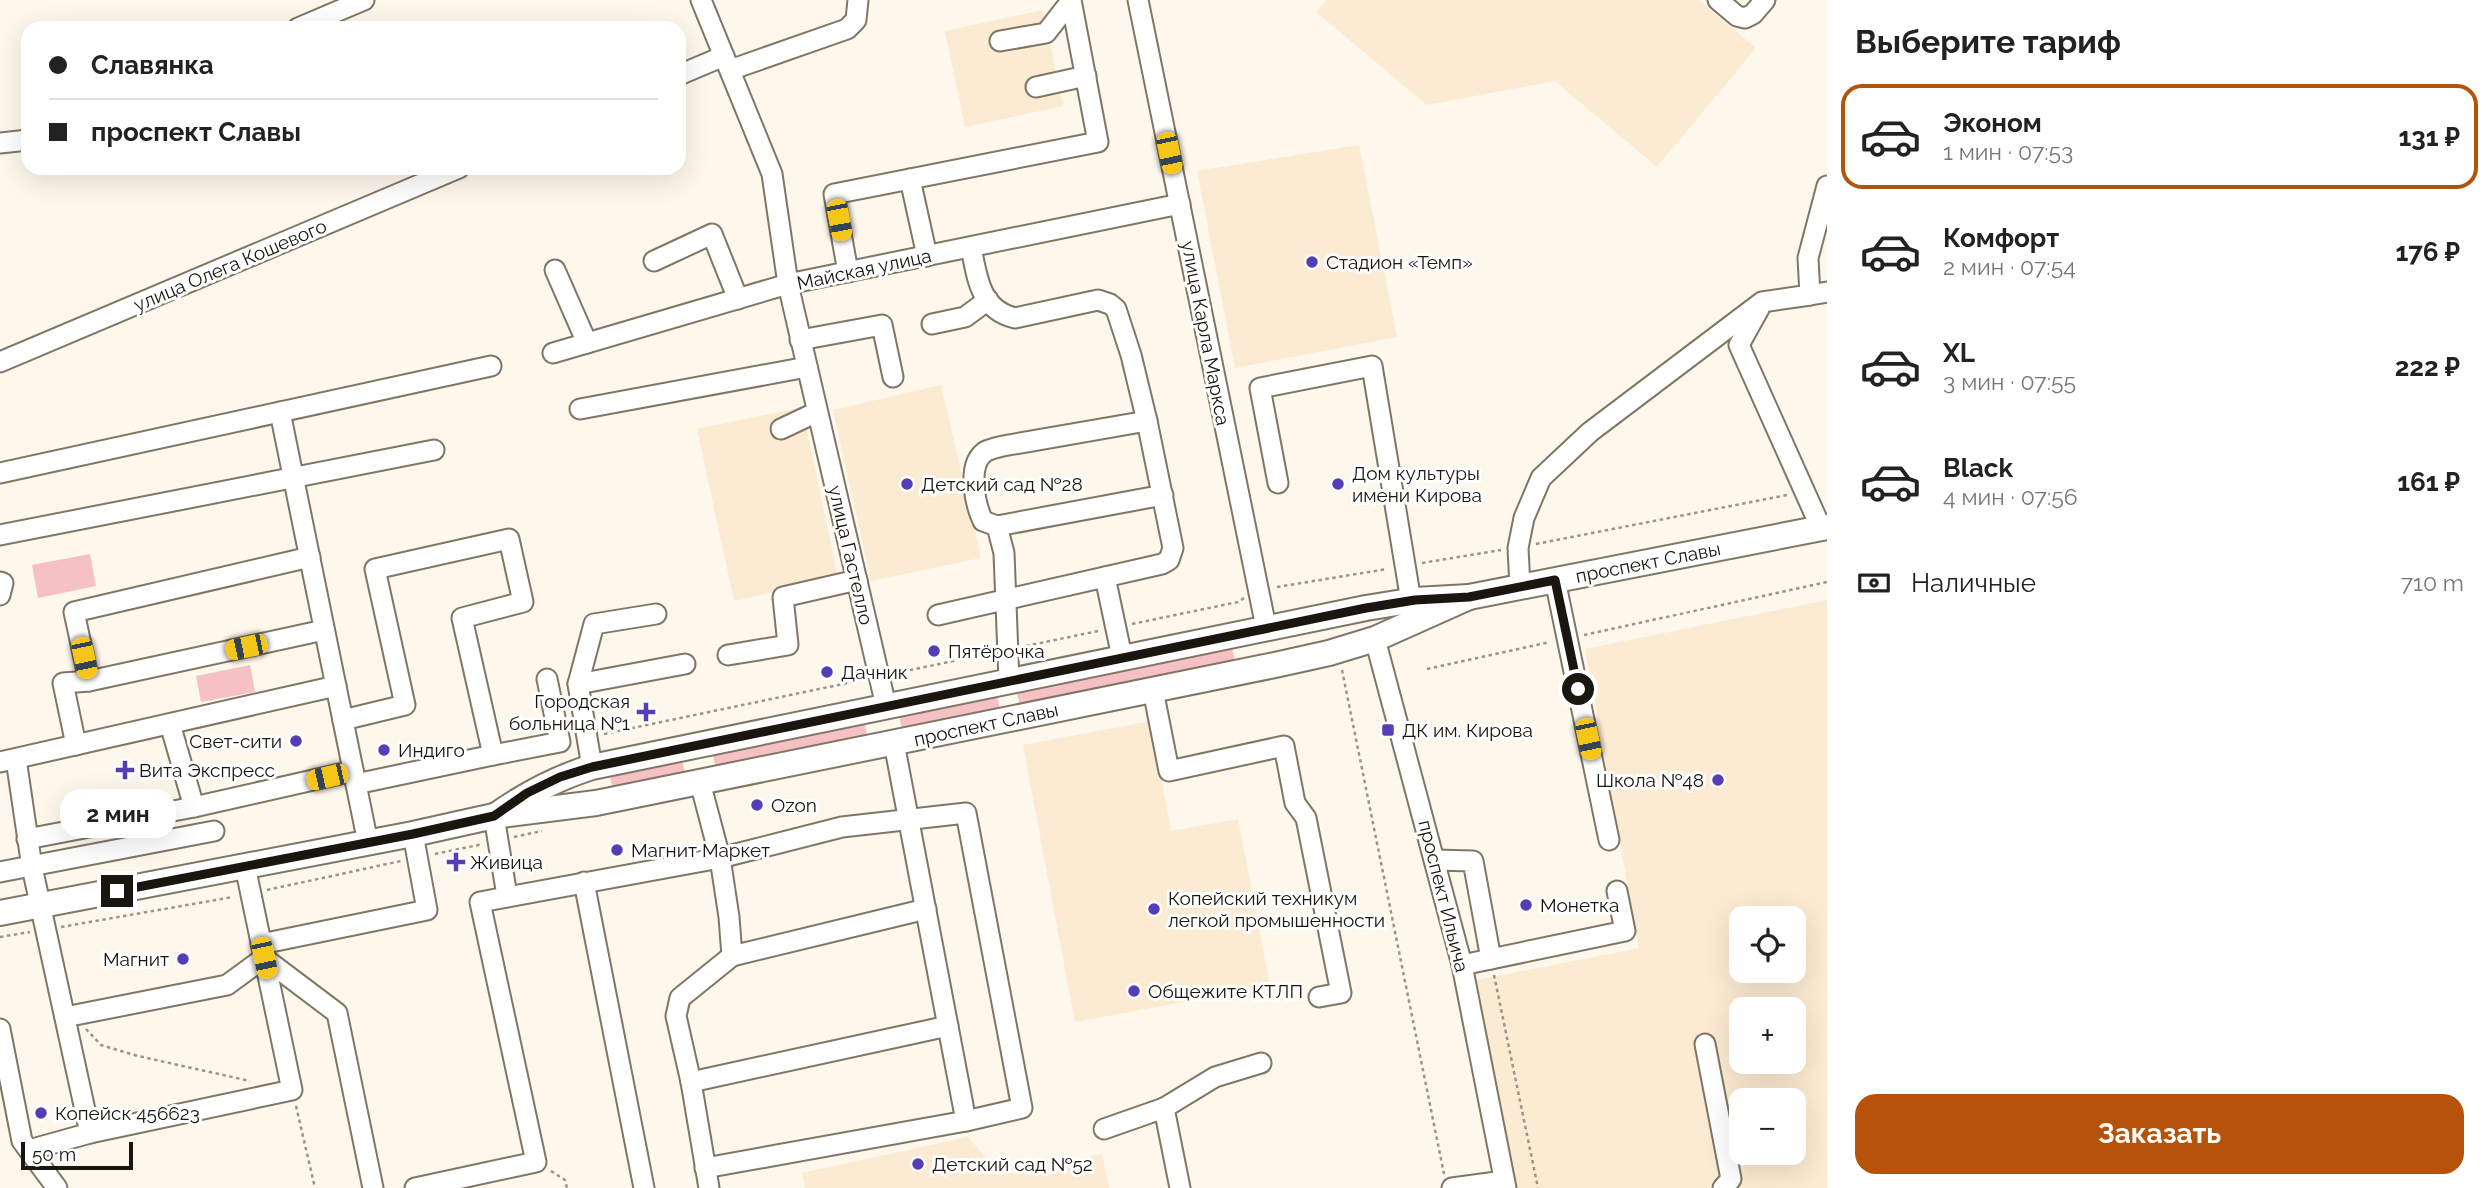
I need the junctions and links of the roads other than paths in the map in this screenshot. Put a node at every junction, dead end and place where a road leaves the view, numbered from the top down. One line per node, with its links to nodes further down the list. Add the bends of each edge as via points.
1 (365, 0): 8 (street)
2 (701, 0): 10 (street, улица Гастелло)
3 (858, 0): 10 (street, via 856,20 847,29)
4 (1071, 0): 9 (street, via 1046,33); 12 (street)
5 (1138, 0): 19 (street, улица Карла Маркса)
6 (1718, 0): 7 (street, via 1742,18)
7 (1765, 0)
8 (315, 21)
9 (1000, 41)
10 (727, 63): 11 (street); 25 (street, улица Гастелло, via 772,174)
11 (686, 73)
12 (1086, 76): 13 (street); 17 (street, via 1098,142)
13 (1036, 88)
14 (21, 141): 15 (street)
15 (0, 143)
16 (442, 175): 34 (street, улица Олега Кошевого)
17 (910, 179): 21 (street); 24 (street, via 834,194)
18 (1827, 186): 26 (street, via 1808,258)
19 (1180, 204): 20 (street, Майская улица); 64 (street, улица Карла Маркса)
20 (971, 247): 21 (street, Майская улица); 28 (street, via 979,285)
21 (927, 256): 24 (street, Майская улица)
22 (654, 261): 27 (street, via 712,234)
23 (555, 270): 32 (street)
24 (848, 272): 25 (street, Майская улица)
25 (788, 284): 27 (street, Майская улица); 31 (street, улица Гастелло)
26 (1818, 293): 29 (street)
27 (738, 299): 32 (street, Майская улица)
28 (988, 300): 30 (street, via 965,317); 41 (street, via 994,310 1015,318 1098,300 1111,304 1120,319)
29 (1762, 302): 49 (street, via 1739,345); 56 (street, via 1590,432 1542,478 1524,518 1518,548)
30 (932, 324)
31 (800, 340): 36 (street, улица Гастелло); 37 (street, via 882,325)
32 (587, 343): 33 (street, Майская улица)
33 (553, 353)
34 (0, 362)
35 (491, 366): 39 (street)
36 (807, 367): 38 (street); 40 (street, улица Гастелло)
37 (893, 377)
38 (580, 409)
39 (280, 412): 44 (street); 45 (street)
40 (817, 412): 42 (street); 53 (street, улица Гастелло)
41 (1147, 421): 47 (street); 48 (street, via 985,452 976,464 977,508 983,521)
42 (781, 429)
43 (434, 450): 45 (street)
44 (0, 473)
45 (294, 478): 50 (street); 51 (street)
46 (1279, 483): 60 (street, via 1260,388 1372,366)
47 (1163, 495): 48 (street); 52 (street, via 1171,556 1162,564)
48 (997, 526): 59 (street, via 1004,553)
49 (1824, 527): 54 (main road, проспект Славы)
50 (0, 535)
51 (310, 557): 65 (street); 72 (street, via 74,612)
52 (1105, 577): 59 (street); 68 (street)
53 (857, 580): 67 (street, via 783,597 788,645); 77 (street, улица Гастелло)
54 (1555, 580): 56 (main road, проспект Славы); 94 (street)
55 (0, 582): 57 (street)
56 (1520, 587): 58 (main road, проспект Славы)
57 (0, 595)
58 (1469, 597): 60 (main road, проспект Славы); 66 (main road, проспект Славы)
59 (1005, 601): 63 (street); 73 (street)
60 (1411, 601): 61 (main road, проспект Славы)
61 (1366, 608): 64 (main road, проспект Славы); 66 (main road, проспект Ильича)
62 (656, 614): 74 (street, via 594,624)
63 (938, 615)
64 (1266, 627): 68 (main road, проспект Славы); 70 (main road, улица Карла Маркса)
65 (324, 630): 72 (street); 75 (street)
66 (1375, 639): 70 (main road, проспект Славы); 97 (street, проспект Ильича)
67 (728, 655)
68 (1122, 657): 73 (main road, проспект Славы)
69 (685, 664): 74 (street)
70 (1275, 665): 76 (main road, проспект Славы)
71 (548, 679): 83 (street, via 560,742)
72 (89, 681): 82 (street, via 63,683)
73 (1009, 681): 77 (main road, проспект Славы); 78 (main road)
74 (578, 684): 85 (street)
75 (341, 685): 79 (street); 80 (street)
76 (1153, 690): 78 (main road, проспект Славы); 111 (street, via 1170,771 1284,746 1295,803 1307,818 1341,993)
77 (886, 706): 81 (main road, улица Гастелло); 85 (main road, проспект Славы)
78 (1016, 718): 81 (main road, проспект Славы)
79 (343, 720): 83 (street, via 405,705 375,569 509,539 523,602 462,618); 86 (street)
80 (170, 724): 82 (street); 88 (street)
81 (894, 743): 87 (main road, проспект Славы); 90 (street, улица Гастелло)
82 (76, 745): 84 (street)
83 (493, 755): 86 (street)
84 (8, 761): 93 (street)
85 (592, 767): 89 (main road, проспект Славы, via 527,793)
86 (355, 778): 88 (street); 95 (street)
87 (700, 782): 89 (main road, проспект Славы, via 596,803); 96 (street)
88 (194, 807): 93 (street)
89 (494, 816): 92 (main road, проспект Славы); 103 (street)
90 (909, 820): 96 (street, via 842,827); 105 (street, улица Гастелло); 119 (street, via 966,813 1021,1108)
91 (214, 831): 99 (street)
92 (413, 834): 95 (main road, проспект Славы); 107 (street, via 427,910)
93 (27, 839): 99 (street)
94 (1609, 840)
95 (368, 843): 98 (main road, проспект Славы)
96 (720, 858): 101 (street); 108 (street)
97 (1435, 860): 109 (street, via 1473,861); 110 (street, проспект Ильича)
98 (244, 866): 104 (main road, проспект Славы); 107 (street)
99 (32, 867): 100 (street); 104 (street)
100 (0, 872)
101 (584, 882): 103 (street); 129 (street)
102 (1617, 891): 109 (street, via 1625,931)
103 (507, 896): 128 (street, via 480,902 536,1162)
104 (41, 905): 106 (main road, проспект Славы); 112 (street)
105 (926, 909): 108 (street); 113 (street, улица Гастелло)
106 (0, 913)
107 (262, 951): 112 (street, via 227,985); 121 (street, via 292,1090); 127 (street, via 337,1013)
108 (732, 956): 117 (street, via 680,998 676,1016)
109 (1491, 959): 110 (street)
110 (1462, 965): 125 (street, проспект Ильича)
111 (1319, 997)
112 (71, 1016): 121 (street)
113 (948, 1026): 117 (street); 119 (street, улица Гастелло)
114 (0, 1029): 122 (street, via 22,1141)
115 (1705, 1044): 132 (street, via 1731,1179)
116 (1261, 1063): 118 (street, via 1214,1077)
117 (691, 1082): 123 (street)
118 (1164, 1108): 120 (street); 131 (street)
119 (966, 1121): 123 (street)
120 (1104, 1129)
121 (90, 1133): 122 (street)
122 (29, 1150): 126 (street)
123 (705, 1168): 130 (street)
124 (1448, 1181): 125 (street)
125 (1505, 1185)
126 (57, 1188)
127 (373, 1188)
128 (415, 1188)
129 (644, 1188)
130 (709, 1188)
131 (1180, 1188)
132 (1723, 1188)

